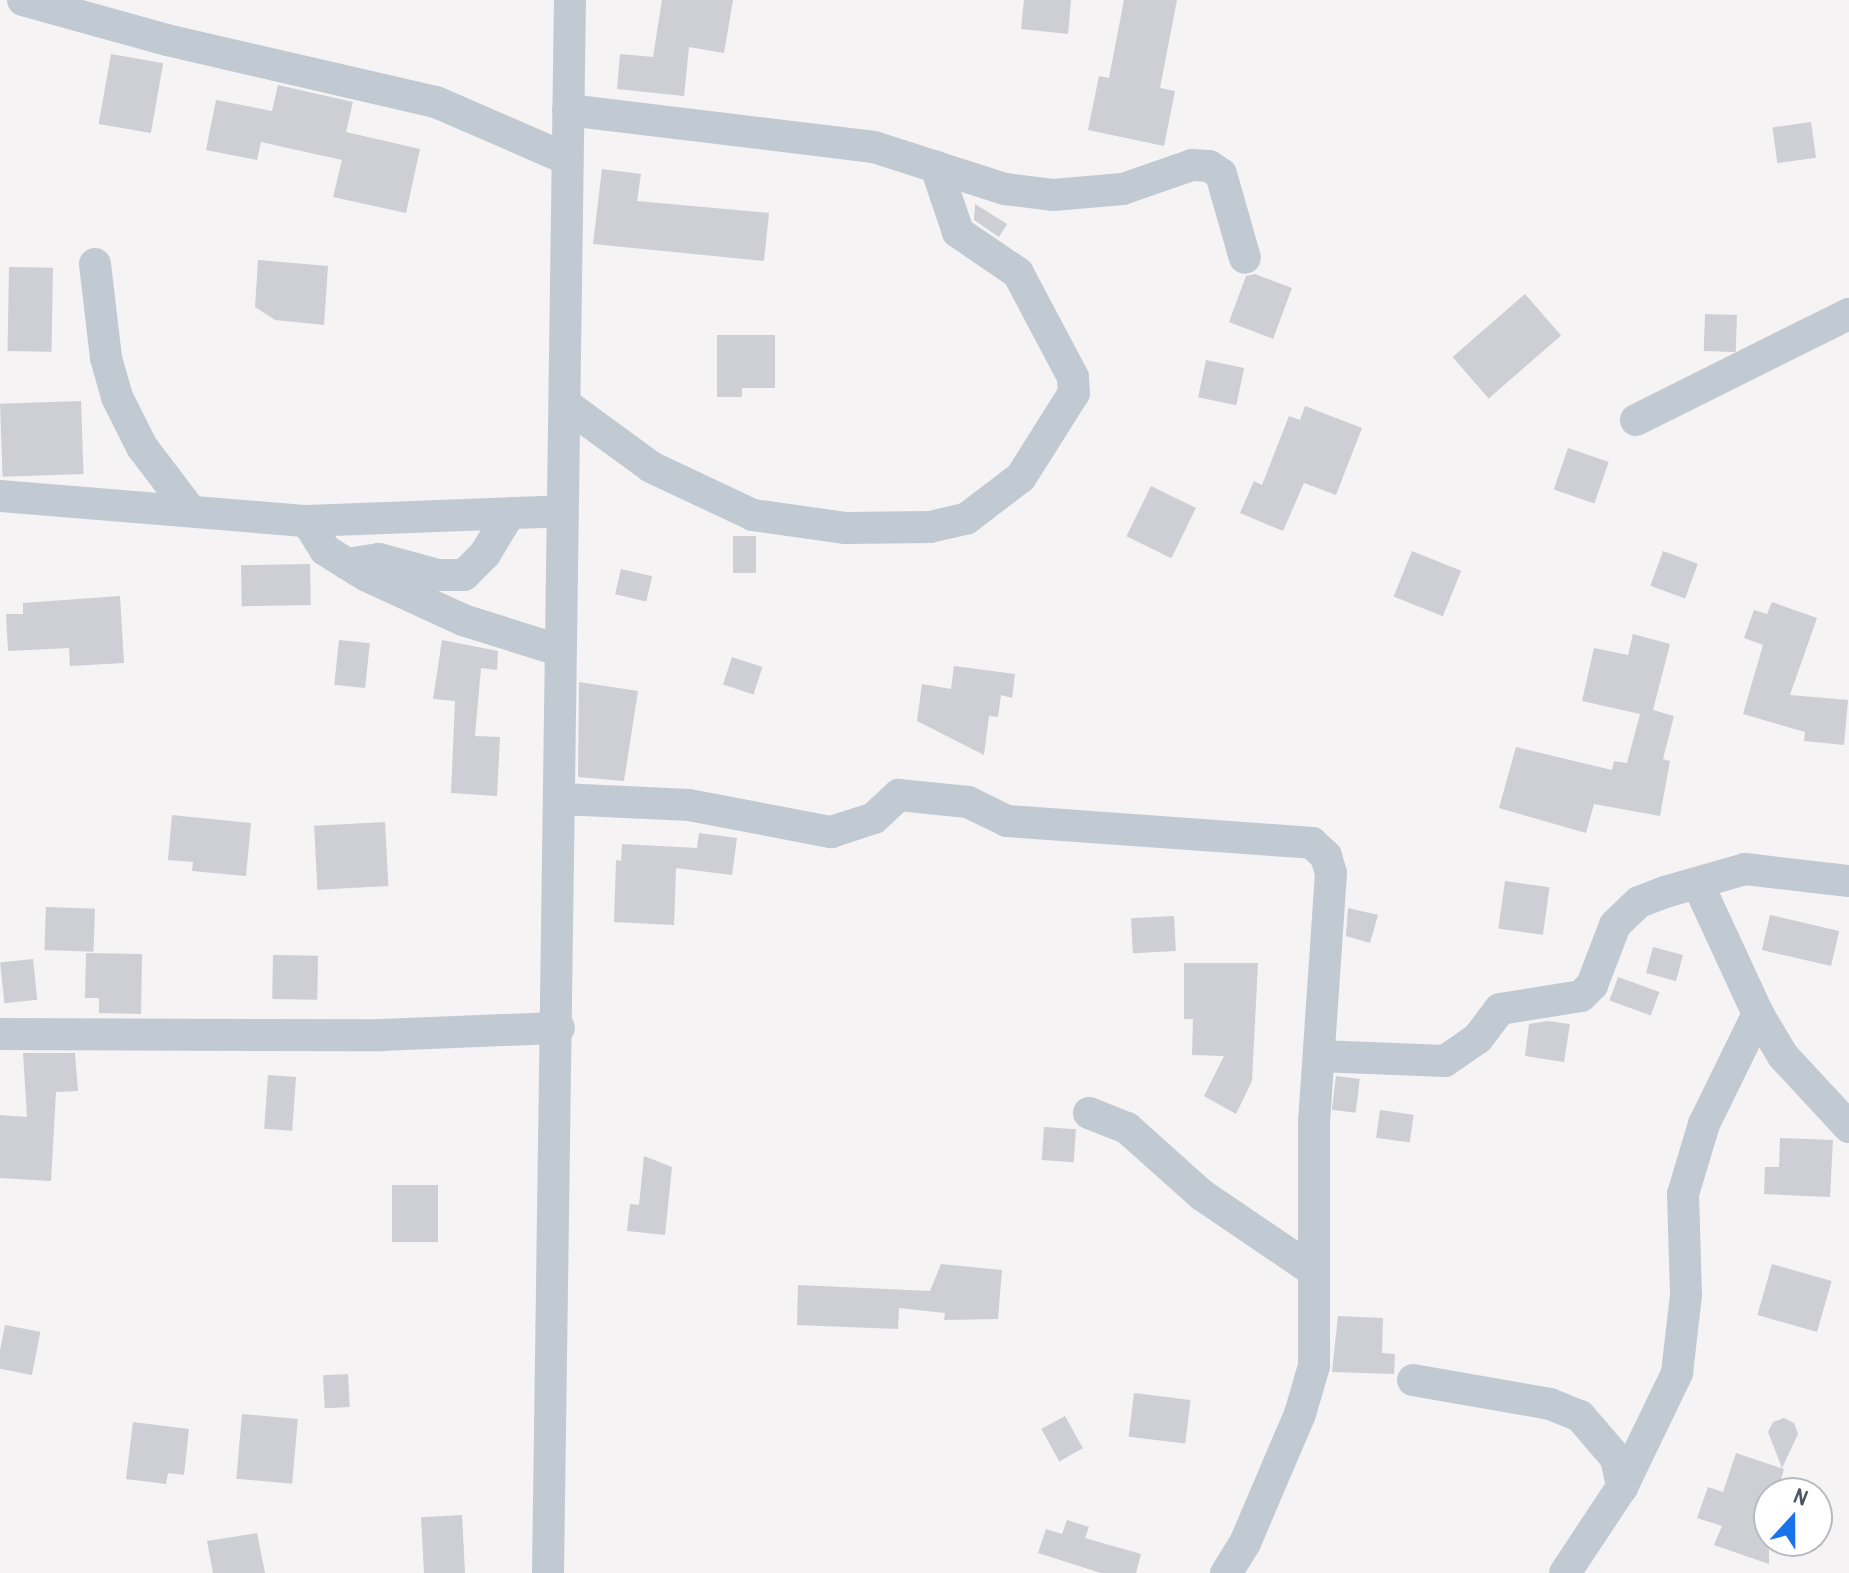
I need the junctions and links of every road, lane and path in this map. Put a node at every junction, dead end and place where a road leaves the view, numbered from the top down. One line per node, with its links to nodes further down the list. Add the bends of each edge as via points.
1 (23, 0): 4 (street, via 167,40 436,102)
2 (570, 0): 3 (street)
3 (568, 110): 4 (street); 5 (street, via 801,135 874,147)
4 (567, 159): 9 (street)
5 (936, 167): 6 (street, via 1005,189 1053,195 1123,189 1192,165 1209,166 1226,187); 9 (street, via 958,232 1018,273 1073,377 1074,393 1021,477 966,519 930,527 846,528 753,515 651,467)
6 (1245, 258)
7 (95, 264): 12 (street, via 106,358 117,397 142,447)
8 (1849, 314): 10 (street)
9 (565, 404): 13 (street)
10 (1636, 420)
11 (0, 496): 12 (street)
12 (190, 510): 15 (street)
13 (563, 511): 14 (street); 17 (street)
14 (509, 514): 15 (street); 16 (street, via 485,554 464,575 438,575 379,559)
15 (307, 521): 16 (street, via 325,550)
16 (347, 564): 17 (street, via 463,620)
17 (558, 650): 18 (street)
18 (561, 799): 22 (street); 24 (street, via 689,805 831,832 874,818 899,795 968,802 1007,821 1312,843 1326,856 1331,873)
19 (1849, 881): 20 (street, via 1745,869)
20 (1698, 884): 21 (street); 24 (street, via 1639,902 1615,925 1592,985 1581,996 1500,1009 1478,1038 1445,1061)
21 (1758, 1014): 26 (street, via 1800,1077); 29 (street, via 1690,1164 1683,1194 1683,1352 1666,1404)
22 (559, 1028): 23 (street, via 381,1035); 30 (street)
23 (0, 1034)
24 (1319, 1056): 27 (street)
25 (1089, 1113): 27 (street, via 1127,1128 1202,1195)
26 (1849, 1127)
27 (1311, 1269): 31 (street, via 1314,1366 1294,1428 1245,1543)
28 (1413, 1380): 29 (street, via 1539,1402 1580,1416 1616,1458)
29 (1622, 1487): 32 (street)
30 (548, 1573)
31 (1226, 1573)
32 (1565, 1573)

